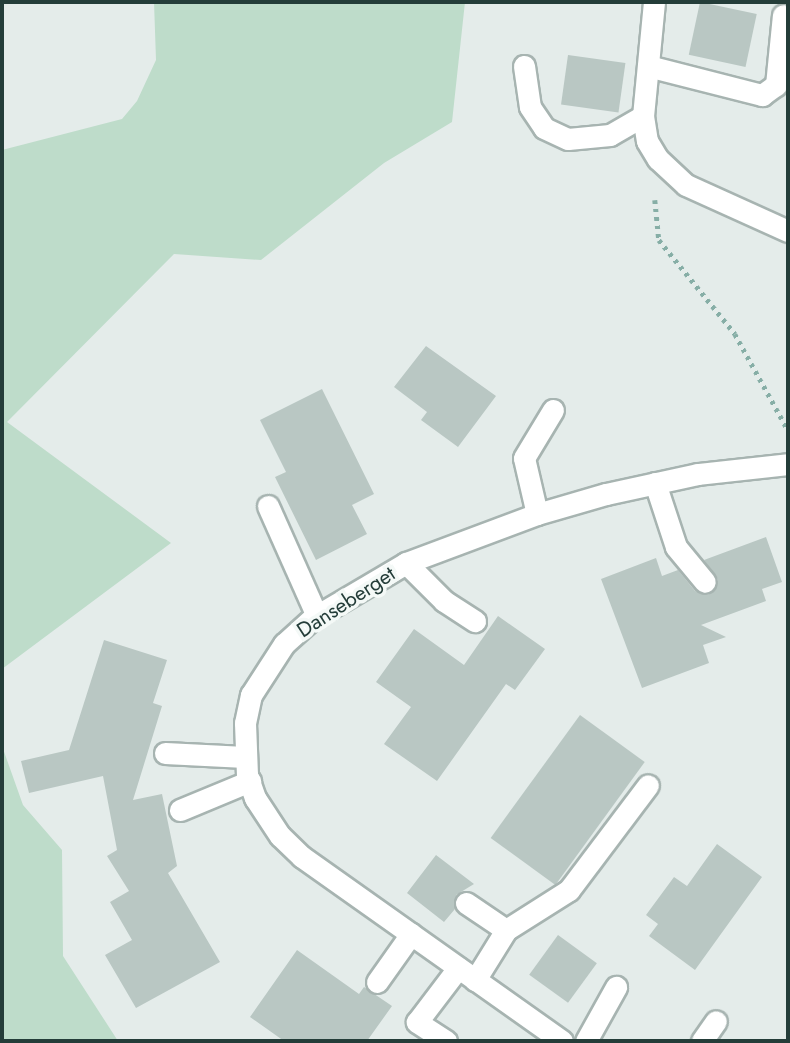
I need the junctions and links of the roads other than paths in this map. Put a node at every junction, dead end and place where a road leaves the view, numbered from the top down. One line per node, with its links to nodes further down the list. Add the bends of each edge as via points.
1 (654, 2): 4 (street)
2 (783, 15): 4 (street, via 776,85 762,95)
3 (524, 66): 5 (street, via 530,107 544,128 568,139 610,135)
4 (648, 66): 5 (street)
5 (643, 116): 6 (street, via 647,141 686,186)
6 (788, 231)
7 (553, 410): 11 (street, via 524,458)
8 (788, 464): 9 (street, Danseberget)
9 (655, 483): 11 (street, Danseberget); 13 (street, via 676,547)
10 (268, 506): 14 (street)
11 (537, 514): 12 (street, Danseberget)
12 (406, 563): 14 (street, Danseberget); 15 (street, via 444,601)
13 (705, 582)
14 (317, 616): 17 (street, Danseberget, via 284,644 251,695)
15 (475, 621)
16 (164, 753): 17 (street)
17 (245, 757): 18 (street, Danseberget)
18 (250, 781): 20 (street); 23 (street, Danseberget, via 267,818 295,850)
19 (648, 785): 22 (street, via 569,890)
20 (180, 810)
21 (466, 903): 22 (street)
22 (506, 930): 24 (street)
23 (411, 934): 24 (street, Danseberget); 25 (street)
24 (466, 974): 28 (street, via 418,1022); 29 (street, Danseberget)
25 (377, 982)
26 (616, 987): 30 (street)
27 (716, 1021): 31 (street)
28 (446, 1041)
29 (562, 1041)
30 (586, 1041)
31 (702, 1041)

